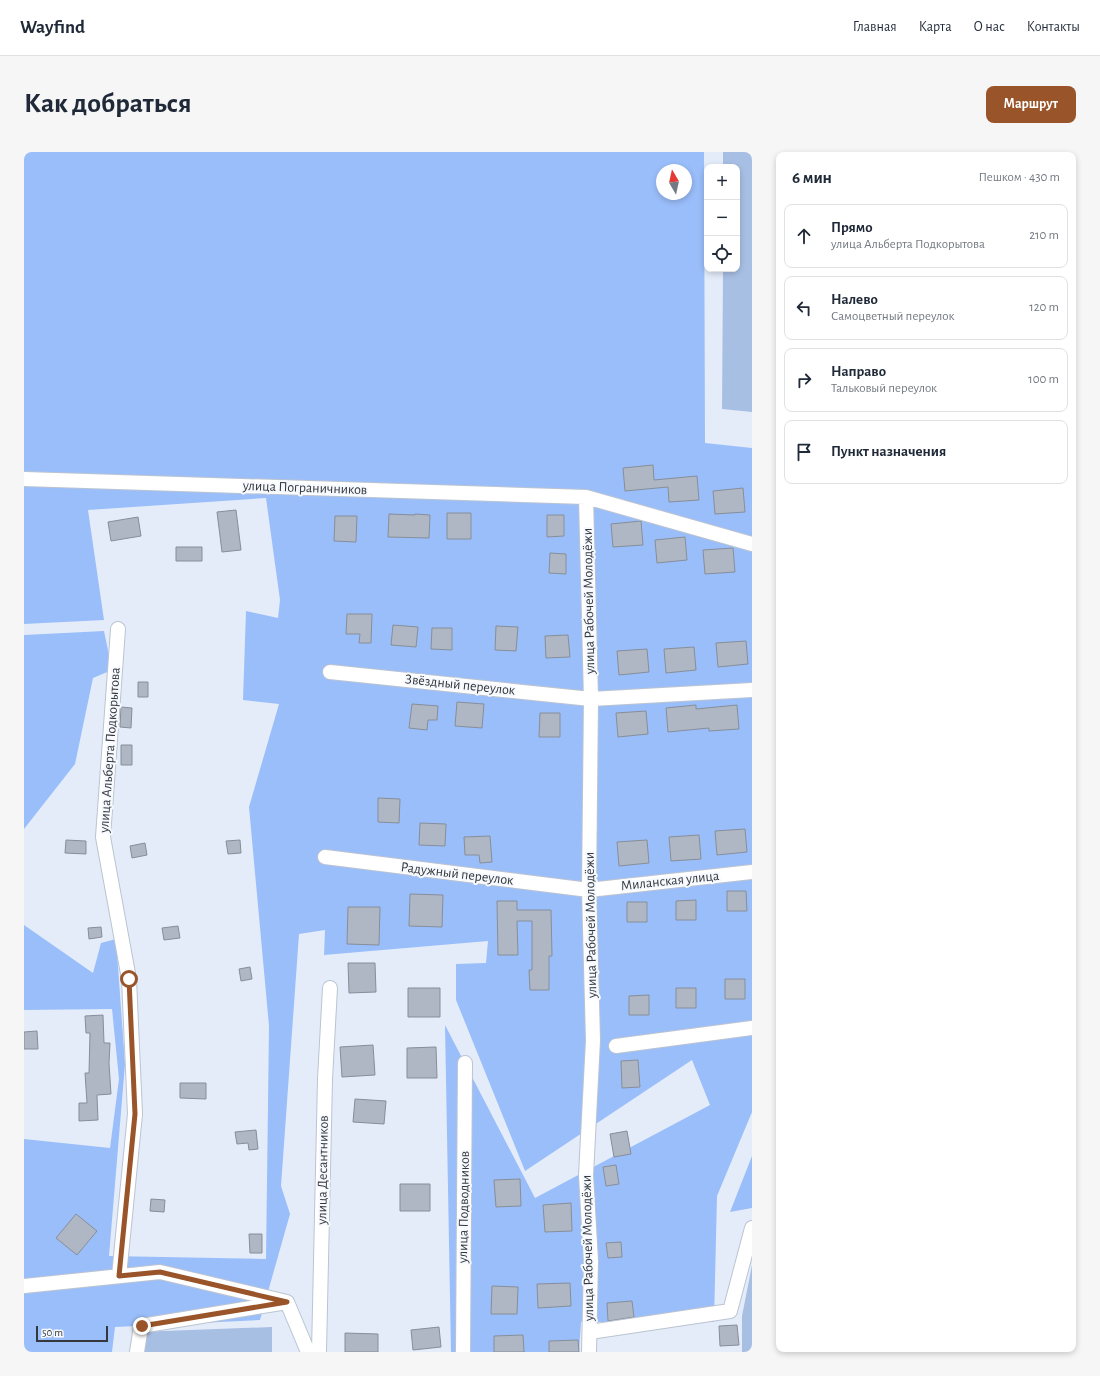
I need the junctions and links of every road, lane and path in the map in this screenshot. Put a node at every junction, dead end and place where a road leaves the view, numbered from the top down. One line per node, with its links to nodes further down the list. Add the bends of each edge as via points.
1 (24, 479): 2 (street, улица Пограничников)
2 (586, 497): 3 (street, улица Пограничников); 7 (street, улица Рабочей Молодёжи)
3 (752, 544)
4 (118, 629): 16 (street, улица Альберта Подкорытова, via 103,838 129,979 135,1114)
5 (330, 672): 7 (street, Звёздный переулок)
6 (752, 690): 7 (street, Звёздный переулок)
7 (591, 699): 10 (street, улица Рабочей Молодёжи)
8 (325, 857): 10 (street, Радужный переулок)
9 (752, 872): 10 (street, Миланская улица)
10 (589, 890): 19 (street, улица Рабочей Молодёжи, via 593,1040 586,1175 591,1261)
11 (330, 988): 22 (street, улица Десантников, via 325,1079)
12 (752, 1028): 13 (street)
13 (616, 1046)
14 (465, 1063): 23 (street, улица Подводников)
15 (752, 1228): 19 (street, via 730,1311)
16 (119, 1276): 17 (street); 18 (street, via 160,1272)
17 (24, 1286)
18 (287, 1302): 20 (street, via 142,1326); 21 (street)
19 (590, 1332): 24 (street, улица Рабочей Молодёжи)
20 (137, 1352)
21 (308, 1352)
22 (319, 1352)
23 (463, 1352)
24 (589, 1352)

